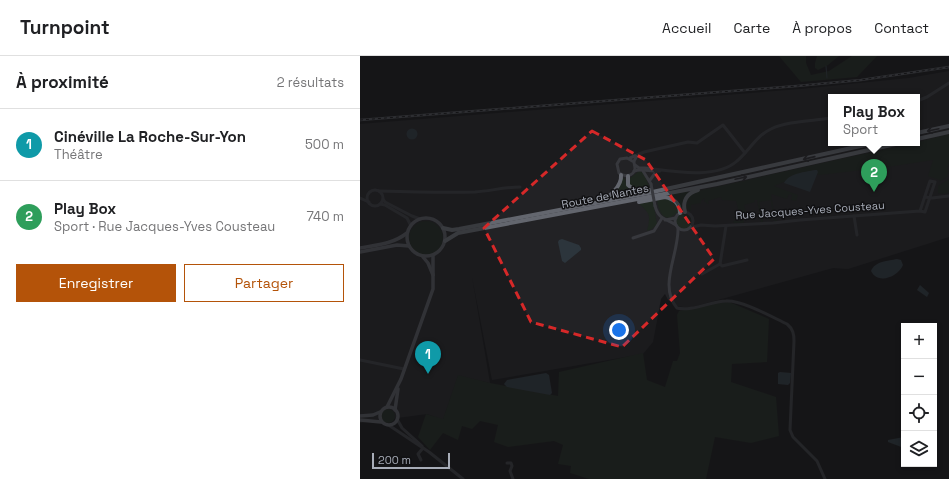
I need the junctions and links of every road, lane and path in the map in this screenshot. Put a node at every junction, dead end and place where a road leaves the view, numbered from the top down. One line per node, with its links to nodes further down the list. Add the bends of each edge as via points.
1 (949, 83): 2 (street)
2 (920, 100)
3 (828, 118): 10 (street, via 772,129 758,138)
4 (949, 126): 6 (highway, one-way to 6)
5 (949, 132): 7 (highway)
6 (920, 133)
7 (920, 138)
8 (860, 146): 25 (highway, Route de Nantes, one-way to 25)
9 (886, 146): 24 (highway, Route de Nantes, one-way to 9)
10 (745, 153): 11 (street, via 723,125 697,143 682,143); 17 (street, via 734,164 721,170)
11 (637, 155): 12 (street); 13 (street)
12 (630, 158): 13 (street); 20 (street, via 618,161 616,167)
13 (634, 163): 14 (street); 16 (street)
14 (644, 168): 17 (street); 18 (street)
15 (640, 170): 16 (street); 18 (street); 22 (street)
16 (634, 171): 21 (street)
17 (665, 171): 19 (street)
18 (648, 172): 19 (street); 22 (street)
19 (656, 172): 22 (street)
20 (621, 175): 21 (street); 36 (highway, via 619,184 609,196)
21 (628, 176): 25 (highway, via 628,185 633,189)
22 (651, 182): 44 (street, bridge, via 657,210)
23 (520, 185): 27 (street, via 463,192)
24 (713, 185): 37 (highway, Route de Nantes); 39 (highway, via 687,196)
25 (660, 190): 36 (highway, Route de Nantes)
26 (379, 191): 27 (street); 28 (street, via 371,191); 32 (street)
27 (390, 192): 32 (street)
28 (367, 196): 31 (street); 34 (street)
29 (949, 196): 33 (street)
30 (925, 197): 33 (street); 33 (street, via 930,181 935,182); 38 (street)
31 (360, 198): 34 (street)
32 (383, 198): 35 (street); 43 (street)
33 (930, 198): 38 (street, via 925,212)
34 (369, 202): 35 (street, via 374,205)
35 (380, 204): 47 (street, via 407,218)
36 (584, 205): 51 (highway, Route de Nantes, via 455,230)
37 (598, 207): 40 (highway, via 607,208 670,198 677,202); 57 (highway, Route de Nantes, via 458,233)
38 (920, 211): 41 (street, Rue Jacques-Yves Cousteau)
39 (685, 212): 40 (street); 45 (street)
40 (680, 213): 42 (street)
41 (854, 216): 50 (street, Rue Jacques-Yves Cousteau); 54 (street)
42 (676, 218): 44 (street); 48 (street)
43 (420, 219): 47 (main road); 51 (main road, via 436,220)
44 (664, 219): 48 (street); 56 (street, via 654,231)
45 (694, 220): 46 (street); 49 (street)
46 (701, 225): 49 (street, Rue Jacques-Yves Cousteau); 50 (street, Rue Jacques-Yves Cousteau)
47 (411, 226): 53 (main road)
48 (677, 226): 52 (street); 55 (street)
49 (692, 226): 52 (street)
50 (726, 226): 64 (street)
51 (443, 228): 57 (main road)
52 (683, 231): 55 (street)
53 (407, 233): 58 (main road); 59 (main road, via 392,242)
54 (857, 235)
55 (678, 237): 84 (street, via 669,283 672,301 677,308 687,309 720,301 732,301 791,328 794,341 790,430 793,437 816,461)
56 (633, 238)
57 (445, 241): 61 (main road, via 441,250)
58 (409, 246): 60 (main road, via 400,245); 62 (main road)
59 (360, 248)
60 (361, 252)
61 (433, 256): 62 (main road); 66 (main road)
62 (424, 257): 66 (main road)
63 (747, 260): 64 (street, via 722,266)
64 (720, 264): 65 (street)
65 (702, 274)
66 (433, 277): 68 (main road, via 433,289)
67 (360, 360): 68 (street)
68 (404, 369): 69 (main road)
69 (399, 384): 70 (main road); 71 (main road)
70 (387, 407): 71 (main road); 72 (main road)
71 (395, 410): 74 (main road, via 398,414)
72 (380, 412): 73 (main road); 76 (main road)
73 (360, 416)
74 (397, 419): 77 (main road, via 395,424); 79 (street, via 402,428)
75 (360, 420): 76 (main road)
76 (381, 422): 77 (main road)
77 (390, 426): 78 (street)
78 (423, 448): 79 (street); 80 (street, via 416,454)
79 (429, 452): 82 (street)
80 (421, 460)
81 (507, 463): 83 (street, via 511,463)
82 (464, 479)
83 (513, 479)
84 (825, 479)

